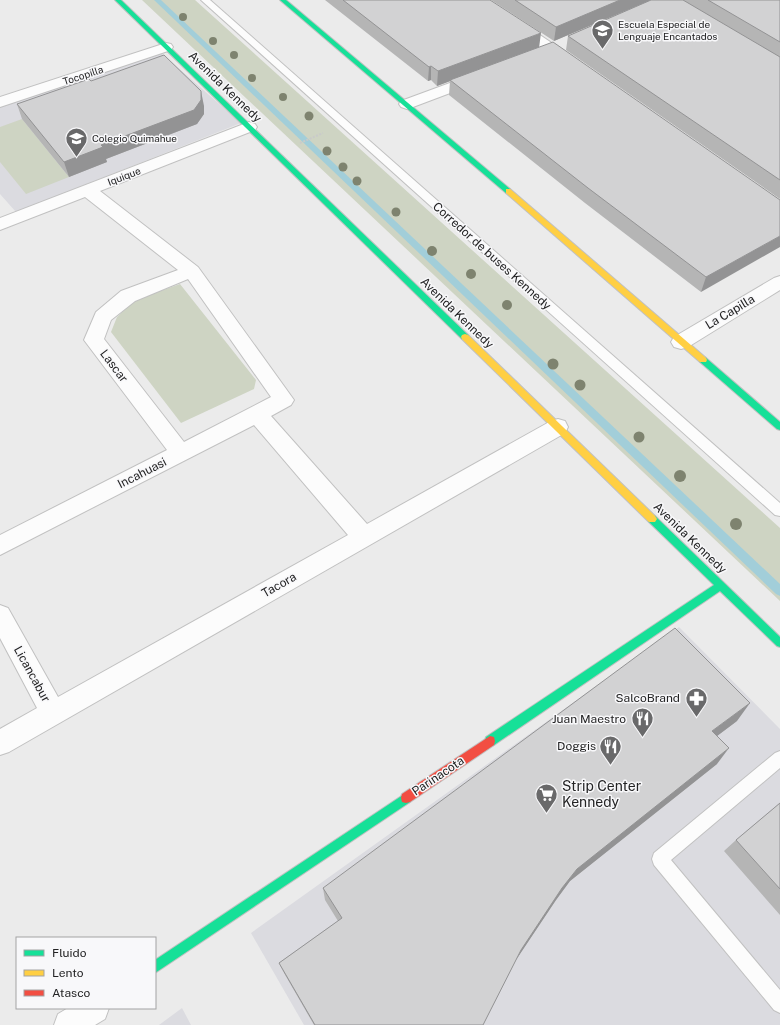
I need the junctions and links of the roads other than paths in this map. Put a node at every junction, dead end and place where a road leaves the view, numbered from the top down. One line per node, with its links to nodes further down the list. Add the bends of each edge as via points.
1 (118, 0): 5 (main road, Avenida Kennedy)
2 (205, 0): 20 (lane, Corredor de buses Kennedy)
3 (283, 0): 9 (main road)
4 (479, 0): 6 (street)
5 (166, 47): 8 (street, Tocopilla); 10 (main road, Avenida Kennedy)
6 (582, 69)
7 (494, 72): 9 (street)
8 (0, 102)
9 (407, 104): 15 (main road)
10 (249, 127): 11 (street, Iquique); 17 (main road, Avenida Kennedy)
11 (87, 190): 12 (street, Iquique); 13 (street)
12 (0, 224)
13 (192, 271): 16 (street, Incahuasi, via 284,400); 19 (street, Lascar, via 128,296 103,317 94,340)
14 (780, 282): 15 (street, La Capilla)
15 (681, 342): 18 (main road)
16 (257, 414): 19 (street, Incahuasi); 21 (street)
17 (558, 427): 21 (street, Tacora); 23 (main road, Avenida Kennedy)
18 (780, 427)
19 (181, 453): 22 (street, Incahuasi)
20 (780, 511)
21 (364, 537): 26 (street, Tacora)
22 (0, 546)
23 (721, 585): 25 (main road, Avenida Kennedy); 29 (main road, Parinacota)
24 (0, 615): 26 (street, Licancabur)
25 (780, 642)
26 (53, 713): 27 (street, Tacora)
27 (0, 744)
28 (780, 758): 30 (lane, via 660,859)
29 (156, 966)
30 (780, 1004)
31 (93, 1009): 32 (street)
32 (69, 1025)

